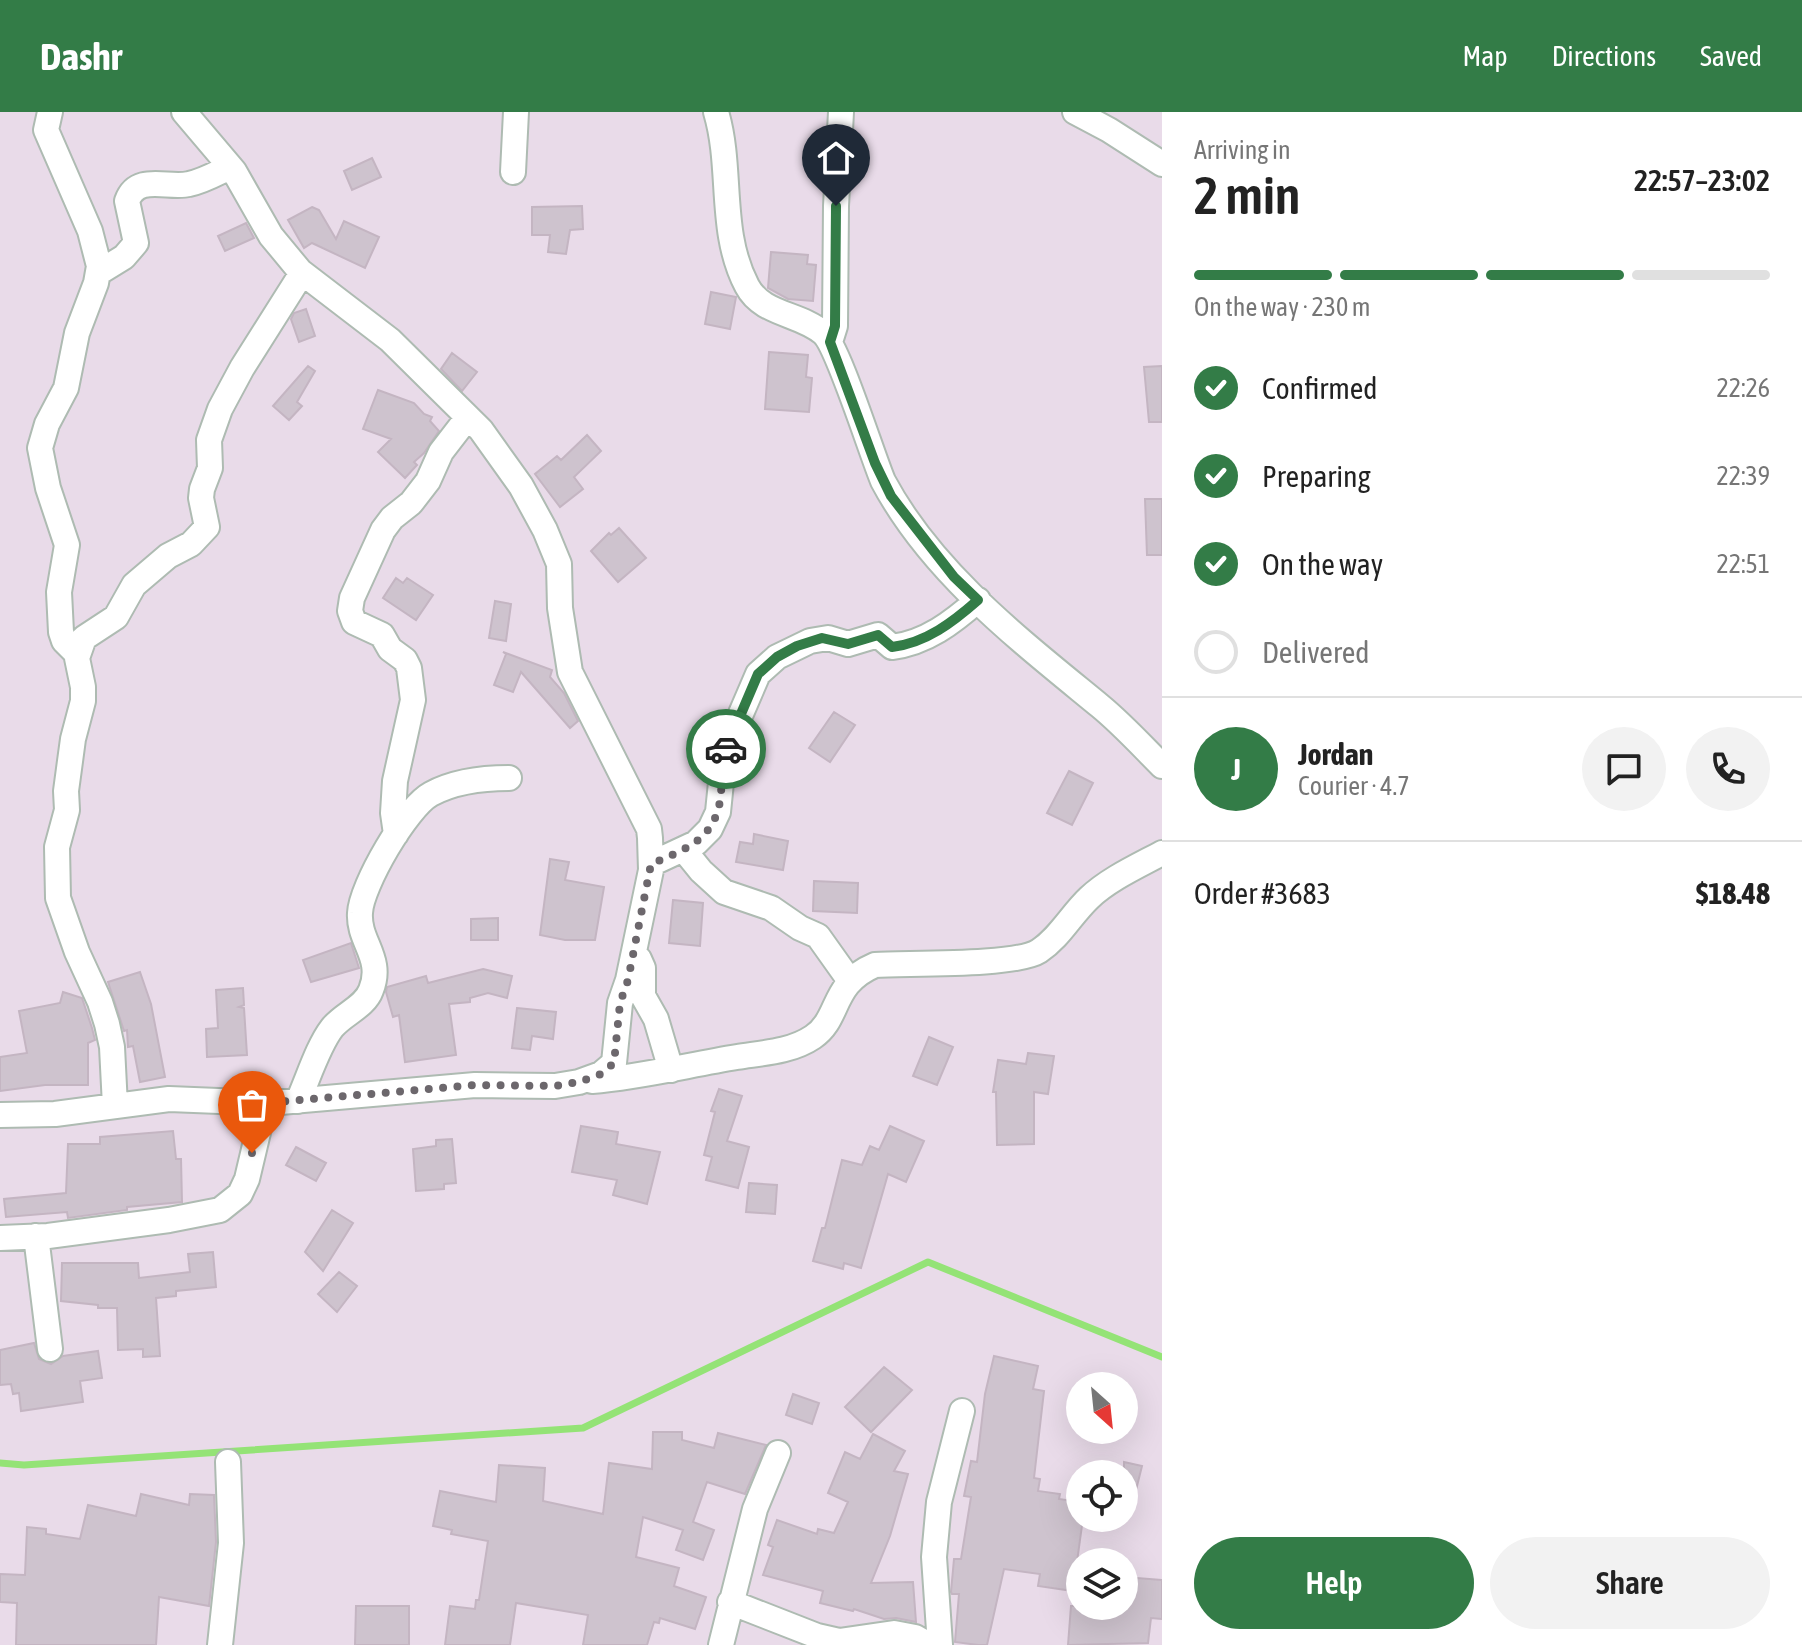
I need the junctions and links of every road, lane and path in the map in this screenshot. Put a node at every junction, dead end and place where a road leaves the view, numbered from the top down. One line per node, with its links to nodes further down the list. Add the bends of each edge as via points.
1 (50, 112): 10 (street, via 46,130 90,231)
2 (184, 112): 8 (street)
3 (516, 112): 9 (street)
4 (716, 112): 12 (street, via 725,155 727,218 747,287 769,308 797,318)
5 (841, 112): 12 (street, via 835,326)
6 (1075, 112): 7 (street)
7 (1162, 164)
8 (230, 167): 10 (street, via 189,184 155,183 132,192 127,201 136,243); 11 (street, via 271,236)
9 (513, 172)
10 (98, 273): 15 (street, via 77,333 66,388 40,448 67,545 59,592 61,632)
11 (302, 273): 13 (street, via 390,340); 15 (street, via 220,409 209,440 210,468 201,498 207,527 134,585 116,617 84,638)
12 (830, 342): 14 (street, via 891,496)
13 (468, 417): 18 (street, via 441,452 428,481 383,530 352,598 354,622 382,635 409,668 413,700 395,781); 21 (street, via 521,486 559,564 570,672 649,829)
14 (978, 600): 16 (street); 19 (street, via 939,631 915,642 892,647 878,635 848,644 822,638 767,665 749,692 724,753 721,794 710,829)
15 (78, 655): 28 (street, via 82,714 73,739 67,810 57,847 58,898 107,1024)
16 (1162, 766)
17 (509, 778): 18 (street, via 430,794)
18 (396, 834): 26 (street, via 368,883 359,914 375,960 371,991 330,1030)
19 (684, 850): 21 (street); 23 (street, via 724,892 771,908 818,936)
20 (1162, 853): 23 (street, via 1100,889 1037,953 1010,960 875,965)
21 (651, 864): 22 (street)
22 (633, 954): 24 (street, via 643,968 643,996 656,1019); 25 (street, via 620,1003 614,1063)
23 (850, 981): 24 (street, via 814,1037 780,1051)
24 (671, 1070): 25 (street)
25 (579, 1082): 26 (street, via 475,1085)
26 (298, 1101): 27 (street)
27 (265, 1103): 28 (street, via 169,1099); 30 (street, via 247,1179 240,1194 220,1210)
28 (115, 1106): 29 (street)
29 (0, 1115)
30 (36, 1236): 31 (street); 32 (street)
31 (0, 1238)
32 (50, 1349)
33 (962, 1411): 40 (street, via 939,1502 934,1557)
34 (778, 1453): 36 (street, via 755,1509)
35 (228, 1462): 37 (street, via 231,1543)
36 (730, 1602): 38 (street); 39 (street, via 839,1641 894,1633)
37 (220, 1645)
38 (721, 1645)
39 (929, 1645)
40 (940, 1645)

